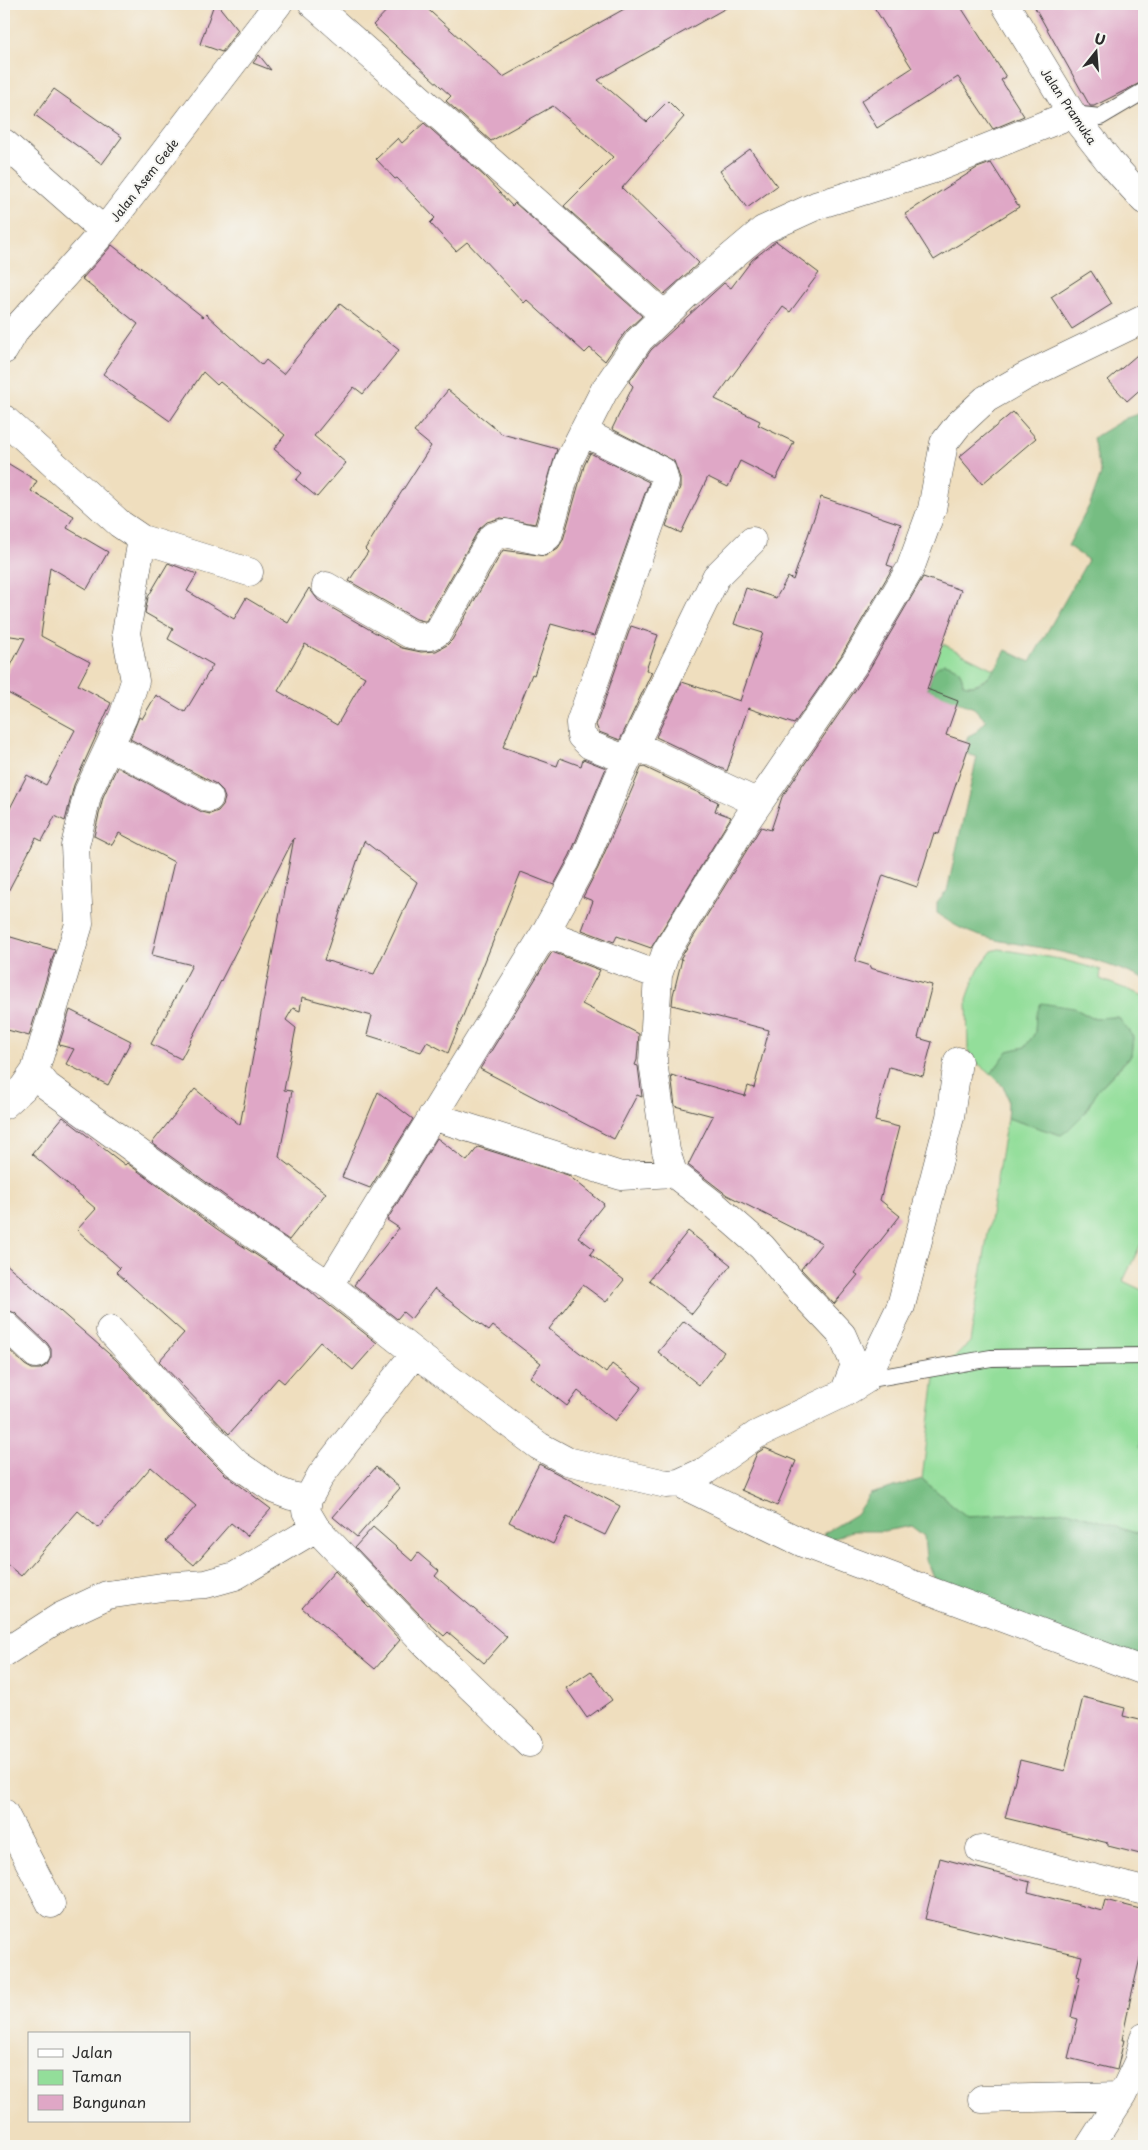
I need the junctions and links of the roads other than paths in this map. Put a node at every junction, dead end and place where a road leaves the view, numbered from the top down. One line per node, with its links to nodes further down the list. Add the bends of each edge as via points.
1 (278, 4): 8 (street, Jalan Asem Gede)
2 (312, 4): 9 (street)
3 (1005, 4): 5 (street, Jalan Pramuka)
4 (1144, 91): 5 (lane, via 1100,117)
5 (1072, 114): 7 (street, Jalan Pramuka); 9 (street, via 931,170 818,205 763,230)
6 (4, 143): 8 (street)
7 (1144, 200)
8 (104, 231): 11 (street, Jalan Asem Gede)
9 (664, 315): 13 (street, via 634,347 604,392)
10 (1144, 319): 21 (street, via 1024,377 986,399 958,424 944,443 932,509 910,568 854,664)
11 (8, 333)
12 (4, 420): 14 (street, via 120,524)
13 (583, 432): 17 (street, via 568,460 548,536 542,541 505,533 492,537 433,636 424,638 410,634); 19 (street, via 662,472 665,482 580,723 581,736 590,745)
14 (142, 539): 16 (street); 18 (street, via 126,633 135,681)
15 (752, 541): 19 (street, via 716,577)
16 (249, 572)
17 (326, 586)
18 (110, 746): 20 (street); 25 (street, via 88,792 75,846 79,924)
19 (631, 752): 21 (street); 22 (street, via 584,862)
20 (209, 798)
21 (758, 803): 23 (street, via 666,952)
22 (545, 933): 23 (street); 27 (street)
23 (658, 975): 28 (street, via 653,1062 666,1151)
24 (958, 1061): 35 (street, via 950,1117 901,1306)
25 (35, 1071): 26 (street, via 24,1088); 29 (street, via 48,1086 218,1211)
26 (4, 1105)
27 (432, 1116): 28 (street, via 621,1176); 29 (street)
28 (673, 1173): 35 (street, via 762,1246 842,1334 855,1365)
29 (329, 1285): 32 (street)
30 (4, 1324): 33 (street)
31 (110, 1330): 37 (street, via 180,1408 237,1464 275,1490)
32 (416, 1353): 36 (street, via 539,1446 567,1461 658,1483); 37 (street, via 321,1476)
33 (36, 1354)
34 (1144, 1356): 35 (lane, via 991,1358)
35 (854, 1387): 36 (street, via 756,1435 705,1471)
36 (679, 1483): 40 (street, via 805,1544)
37 (308, 1499): 38 (street, via 306,1511)
38 (316, 1528): 39 (street, via 235,1576 206,1584 107,1595 60,1617); 41 (street, via 426,1644)
39 (4, 1653)
40 (1144, 1671)
41 (529, 1743)
42 (4, 1814): 45 (street)
43 (980, 1849): 44 (street)
44 (1144, 1891)
45 (51, 1904)
46 (1142, 2054): 47 (street)
47 (1122, 2096): 48 (street); 49 (street)
48 (982, 2099)
49 (1090, 2146)

